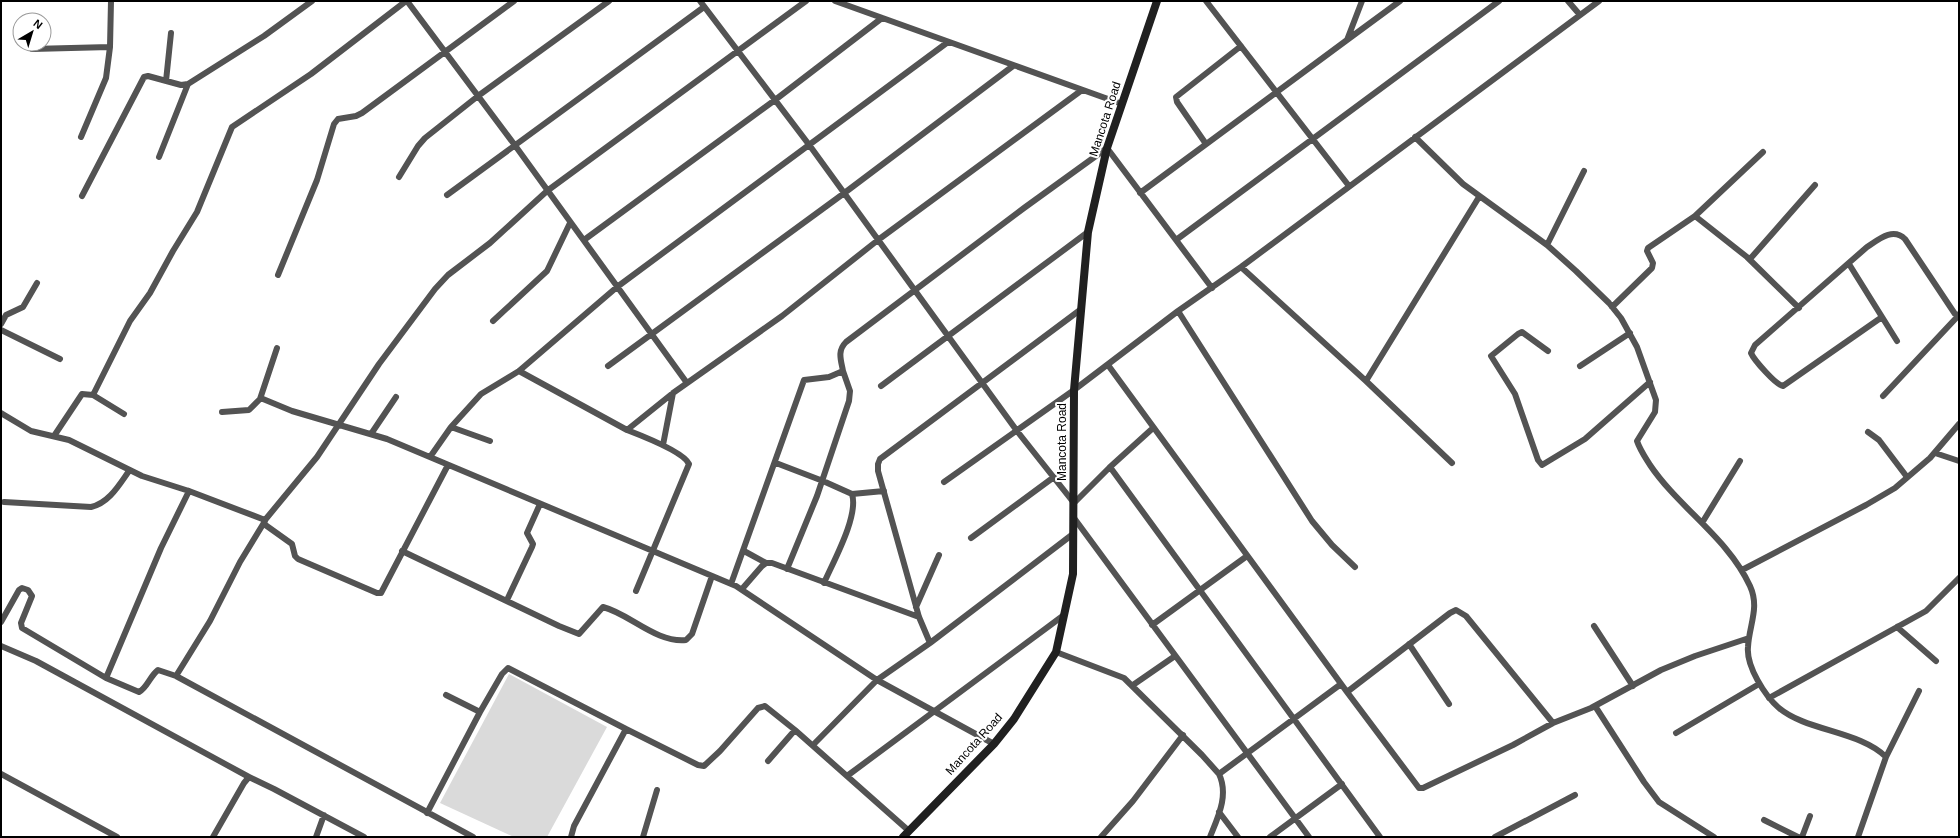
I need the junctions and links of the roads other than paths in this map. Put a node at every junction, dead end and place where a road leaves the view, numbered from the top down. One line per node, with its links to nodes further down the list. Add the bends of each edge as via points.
1 (111, 1): 22 (street)
2 (312, 1): 28 (street, via 264,36)
3 (406, 1): 24 (street); 96 (street, via 311,74 232,127 197,212 150,294 130,321)
4 (514, 1): 24 (street)
5 (608, 1): 31 (street)
6 (806, 1): 25 (street)
7 (835, 1): 17 (street)
8 (1157, 1): 33 (main road, Mancota Road)
9 (1206, 1): 21 (street)
10 (1362, 1): 19 (street)
11 (1400, 1): 19 (street)
12 (1499, 1): 36 (street)
13 (1568, 1): 16 (street)
14 (1599, 1): 16 (street)
15 (703, 3): 25 (street); 37 (street)
16 (1580, 15): 35 (street)
17 (882, 18): 20 (street); 32 (street)
18 (171, 32): 27 (street)
19 (1347, 40): 30 (street)
20 (948, 42): 26 (street); 39 (street)
21 (1241, 46): 30 (street); 38 (street, via 1176,97)
22 (110, 47): 23 (street); 34 (street, via 106,78)
23 (52, 48)
24 (446, 52): 31 (street); 63 (street, via 362,113 338,119 334,124 317,180)
25 (738, 52): 32 (street); 47 (street)
26 (1012, 66): 29 (street); 49 (street)
27 (166, 80): 28 (street, via 181,85); 51 (street, via 148,76 140,81)
28 (188, 84): 42 (street)
29 (1082, 90): 33 (street); 57 (street)
30 (1277, 92): 36 (street); 38 (street)
31 (478, 96): 37 (street); 44 (street, via 424,138)
32 (775, 100): 39 (street); 56 (street)
33 (1122, 104): 40 (main road, Mancota Road)
34 (81, 137)
35 (1415, 137): 46 (street); 52 (street, via 1445,168)
36 (1312, 138): 46 (street); 58 (street)
37 (514, 144): 47 (street); 50 (street)
38 (1206, 144): 48 (street)
39 (810, 146): 49 (street); 65 (street)
40 (1108, 148): 48 (street); 55 (main road, Mancota Road); 67 (street)
41 (1763, 152): 53 (street)
42 (160, 157)
43 (1584, 172): 59 (street)
44 (399, 177)
45 (1815, 185): 60 (street)
46 (1349, 186): 62 (street)
47 (547, 191): 54 (street); 103 (street, via 490,243 439,284)
48 (1140, 193): 58 (street)
49 (844, 194): 57 (street); 78 (street)
50 (447, 195)
51 (82, 196)
52 (1479, 197): 59 (street); 89 (street)
53 (1696, 216): 60 (street); 68 (street, via 1648,248 1652,268)
54 (570, 223): 56 (street); 74 (street, via 547,272)
55 (1088, 232): 70 (main road, Mancota Road); 79 (street)
56 (584, 240): 65 (street)
57 (878, 240): 67 (street); 92 (street, via 782,316)
58 (1176, 240): 66 (street)
59 (1547, 246): 68 (street)
60 (1750, 260): 69 (street)
61 (1848, 264): 69 (street); 72 (street, via 1884,236 1898,234 1905,240); 73 (street)
62 (1240, 268): 66 (street); 89 (street)
63 (278, 275)
64 (37, 283): 75 (street, via 23,307 6,315)
65 (617, 287): 78 (street); 87 (street)
66 (1212, 288): 71 (street)
67 (915, 290): 79 (street); 88 (street, via 843,345 840,356)
68 (1612, 307): 77 (street)
69 (1799, 308): 73 (street, via 1752,350 1753,357 1780,386 1789,383)
70 (1080, 310): 90 (street); 94 (main road, Mancota Road)
71 (1178, 311): 84 (street); 144 (street, via 1312,521 1332,545)
72 (1958, 315): 97 (street)
73 (1882, 317): 80 (street)
74 (493, 321)
75 (1, 324)
76 (1, 330): 83 (street)
77 (1630, 333): 86 (street); 91 (street)
78 (652, 334): 85 (street); 92 (street)
79 (947, 336): 90 (street); 93 (street)
80 (1897, 340)
81 (277, 348): 99 (street)
82 (1548, 350): 91 (street, via 1522,332 1490,356 1515,394 1542,465 1585,439)
83 (60, 358)
84 (1108, 365): 94 (street); 106 (street)
85 (608, 366)
86 (1580, 366)
87 (519, 371): 105 (street, via 481,394); 107 (street)
88 (843, 372): 120 (street, via 829,377 804,380); 125 (street, via 850,391 849,401)
89 (1366, 380): 118 (street)
90 (983, 382): 108 (street); 128 (street, via 880,459 878,471)
91 (1650, 382): 135 (street, via 1656,406 1637,441 1639,448 1670,490)
92 (688, 383): 95 (street)
93 (881, 386)
94 (1074, 390): 108 (street); 131 (main road, Mancota Road)
95 (674, 393): 107 (street); 113 (street)
96 (92, 395): 102 (street); 111 (street, via 82,394 78,398)
97 (1883, 396)
98 (396, 397): 110 (street)
99 (260, 400): 100 (street, via 249,410); 103 (street)
100 (222, 412)
101 (1, 413): 111 (street, via 31,430)
102 (124, 414)
103 (338, 423): 110 (street); 134 (street, via 317,457)
104 (1959, 424): 114 (street)
105 (450, 427): 112 (street); 115 (street)
106 (1153, 428): 121 (street); 142 (street)
107 (627, 430): 113 (street)
108 (1018, 431): 123 (street); 126 (street)
109 (1868, 432): 124 (street, via 1879,440)
110 (371, 434): 115 (street)
111 (54, 436): 122 (street, via 85,446)
112 (490, 441)
113 (663, 445): 139 (street, via 689,464)
114 (1935, 453): 117 (street); 124 (street)
115 (430, 457): 119 (street)
116 (1740, 461): 135 (street)
117 (1959, 461)
118 (1452, 463)
119 (448, 464): 132 (street); 138 (street)
120 (776, 464): 125 (street); 140 (street)
121 (1110, 467): 131 (street); 152 (street)
122 (129, 471): 127 (street); 130 (street, via 99,506)
123 (1054, 477): 131 (street); 137 (street)
124 (1907, 477): 146 (street, via 1895,488 1866,505)
125 (823, 481): 129 (street); 145 (street)
126 (944, 482)
127 (189, 491): 134 (street); 170 (street, via 161,548)
128 (884, 491): 129 (street); 155 (street)
129 (852, 494): 149 (street, via 852,513 848,528)
130 (4, 502)
131 (1074, 503): 133 (main road, Mancota Road)
132 (540, 504): 139 (street); 154 (street, via 527,533 532,547)
133 (1074, 518): 136 (main road, Mancota Road); 159 (street)
134 (265, 522): 138 (street, via 292,544 298,559 377,593 384,590); 169 (street)
135 (1702, 523): 146 (street)
136 (1073, 534): 156 (main road, Mancota Road, via 1073,574); 163 (street)
137 (971, 538)
138 (402, 551): 154 (street)
139 (653, 551): 147 (street); 153 (street)
140 (744, 551): 143 (street); 150 (street)
141 (940, 555): 155 (street)
142 (1247, 556): 152 (street); 172 (street)
143 (766, 563): 145 (street); 151 (street)
144 (1355, 566)
145 (787, 569): 149 (street)
146 (1742, 570): 162 (street, via 1755,601 1755,614)
147 (712, 576): 150 (street); 154 (street, via 692,634 683,640 655,633 602,607 582,632 575,633)
148 (1959, 578): 161 (street, via 1932,606)
149 (824, 583): 157 (street)
150 (732, 584): 151 (street)
151 (742, 589): 171 (street)
152 (1198, 590): 159 (street); 184 (street)
153 (636, 591)
154 (507, 600)
155 (916, 607): 157 (street)
156 (1064, 615): 166 (main road, Mancota Road); 182 (street)
157 (919, 617): 163 (street)
158 (1, 622): 170 (street, via 18,590 28,590 32,596 21,623 22,628)
159 (1152, 625): 167 (street)
160 (1594, 626): 175 (street)
161 (1897, 627): 168 (street); 179 (street)
162 (1749, 638): 173 (street, via 1748,653); 175 (street, via 1678,663)
163 (930, 643): 171 (street)
164 (1408, 644): 177 (street); 180 (street); 185 (street, via 1450,613 1456,610 1461,612)
165 (1, 646): 198 (street, via 36,661)
166 (1056, 652): 174 (street, via 1114,673); 190 (main road, Mancota Road, via 1014,718)
167 (1175, 656): 174 (street); 192 (street)
168 (1936, 661)
169 (176, 676): 170 (street, via 158,670 138,692); 203 (street)
170 (106, 678)
171 (877, 680): 182 (street); 191 (street)
172 (1341, 684): 177 (street); 184 (street)
173 (1759, 684): 179 (street); 188 (street)
174 (1133, 685): 189 (street)
175 (1633, 686): 181 (street)
176 (1919, 691): 193 (street)
177 (1347, 692): 185 (street, via 1419,788)
178 (446, 695): 183 (street)
179 (1769, 698): 193 (street, via 1791,716 1858,740)
180 (1449, 704)
181 (1595, 706): 185 (street); 223 (street, via 1659,802)
182 (933, 711): 190 (street); 197 (street)
183 (480, 712): 186 (street, via 508,668); 203 (street)
184 (1293, 719): 192 (street); 199 (street)
185 (1553, 723)
186 (626, 729): 187 (street, via 704,766 760,706 768,708); 214 (street, via 574,826)
187 (795, 730): 191 (street); 194 (street)
188 (1676, 733)
189 (1183, 736): 196 (street); 216 (street, via 1133,801)
190 (994, 744): 208 (main road, Mancota Road)
191 (813, 745): 197 (street)
192 (1247, 753): 196 (street); 206 (street)
193 (1886, 757): 226 (street)
194 (768, 761)
195 (1, 774): 209 (street)
196 (1219, 774): 202 (street, via 1224,784)
197 (847, 776): 208 (street)
198 (249, 777): 204 (street); 210 (street)
199 (1342, 784): 206 (street); 221 (street)
200 (657, 790): 215 (street)
201 (1575, 795): 222 (street)
202 (1219, 812): 217 (street); 218 (street)
203 (427, 813): 213 (street)
204 (324, 815): 211 (street); 212 (street)
205 (1810, 816): 225 (street)
206 (1295, 818): 219 (street); 220 (street)
207 (1764, 820): 224 (street)
208 (906, 834)
209 (117, 837)
210 (213, 837)
211 (316, 837)
212 (364, 837)
213 (473, 837)
214 (571, 837)
215 (643, 837)
216 (1101, 837)
217 (1210, 837)
218 (1238, 837)
219 (1270, 837)
220 (1309, 837)
221 (1380, 837)
222 (1495, 837)
223 (1714, 837)
224 (1798, 837)
225 (1802, 837)
226 (1858, 837)

